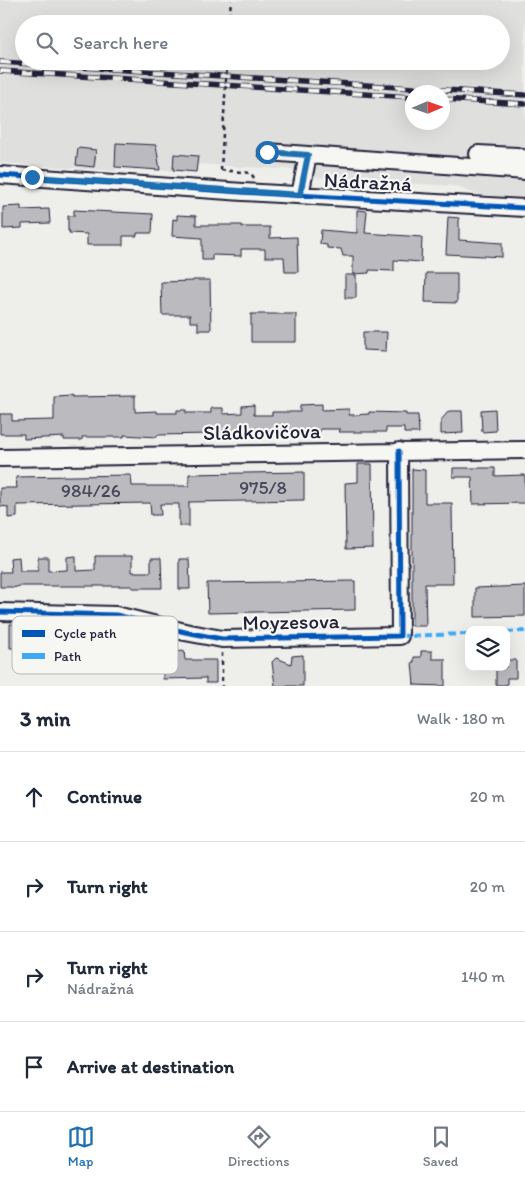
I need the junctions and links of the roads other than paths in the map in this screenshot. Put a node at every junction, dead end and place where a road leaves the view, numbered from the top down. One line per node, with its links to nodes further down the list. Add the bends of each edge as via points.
1 (267, 152): 3 (street)
2 (478, 154): 4 (street)
3 (308, 155): 5 (street); 7 (street)
4 (525, 159)
5 (525, 171)
6 (0, 175): 7 (street, Nádražná)
7 (300, 195): 8 (street, Nádražná)
8 (525, 208)
9 (525, 450): 10 (street, Sládkovičova)
10 (399, 451): 11 (street, Sládkovičova); 14 (street, Moyzesova, via 400,636 222,639)
11 (0, 458)
12 (0, 612): 13 (street, Moyzesova)
13 (120, 616)
14 (178, 630)

